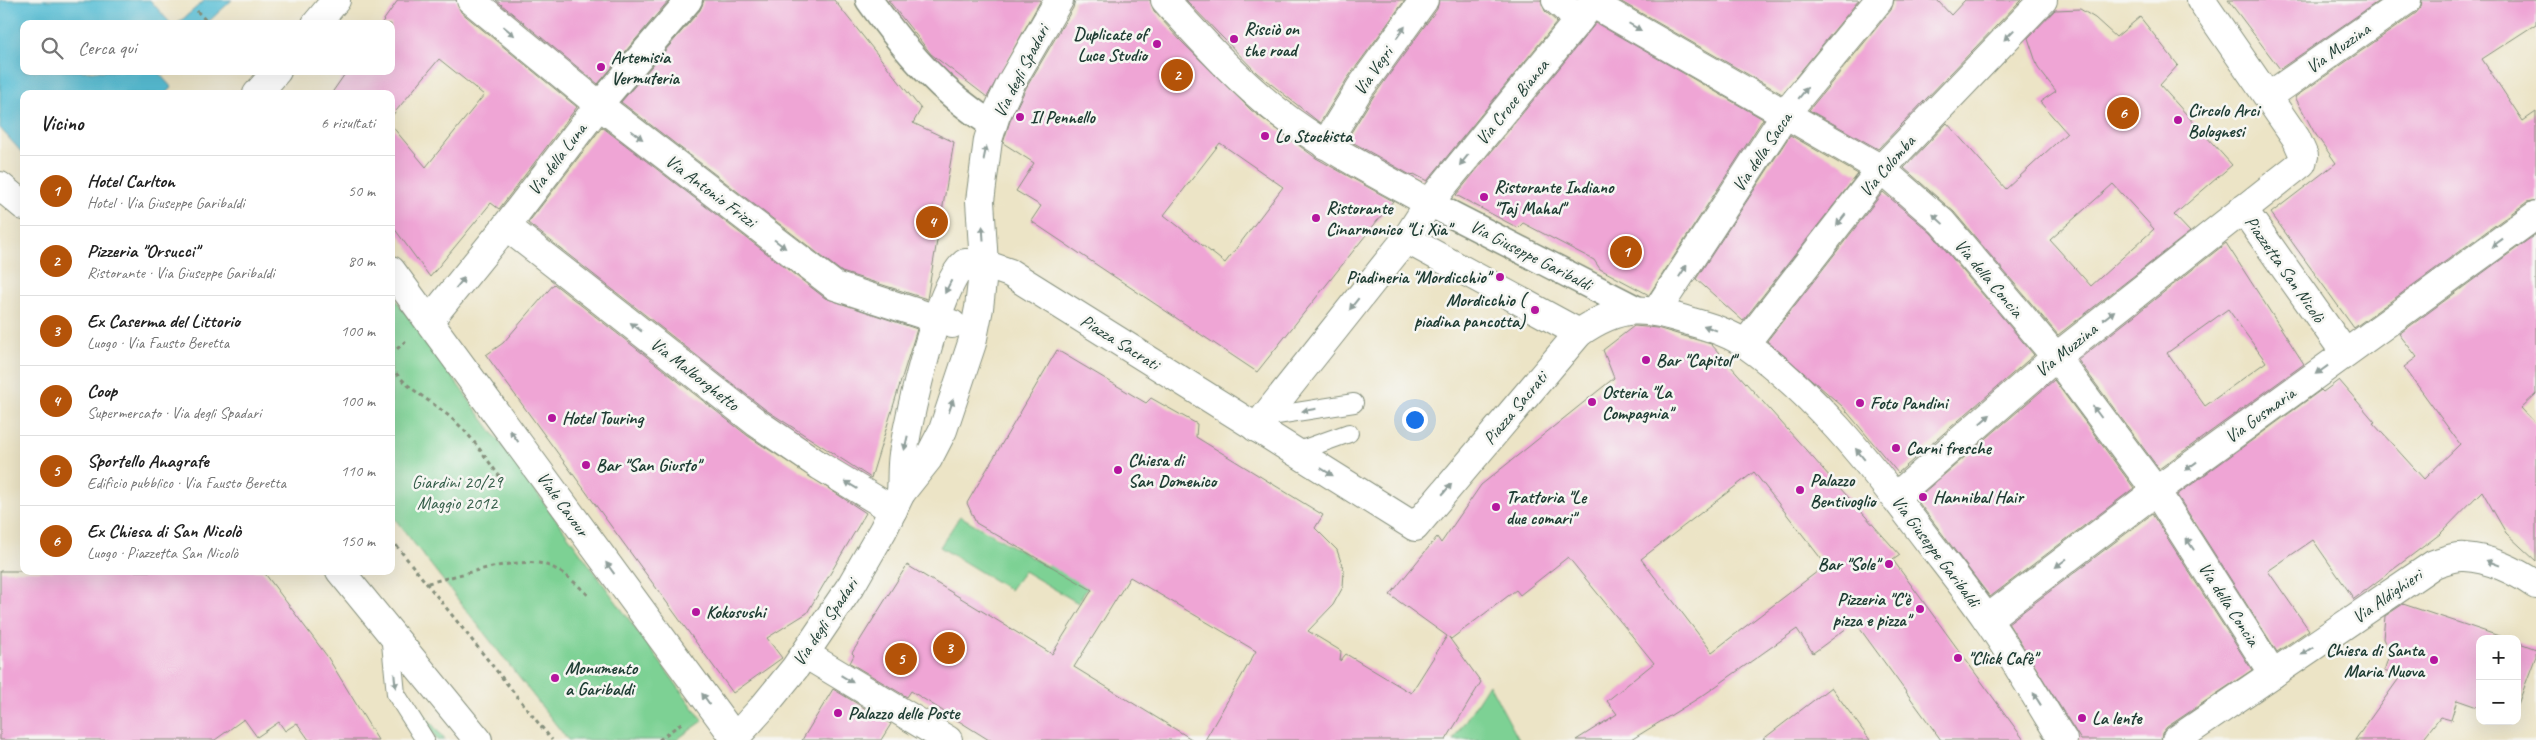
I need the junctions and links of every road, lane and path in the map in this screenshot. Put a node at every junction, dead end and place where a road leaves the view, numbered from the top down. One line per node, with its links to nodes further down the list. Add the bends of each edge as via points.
1 (336, 0): 16 (street)
2 (471, 0): 20 (street, Via Antonio Frizzi, one-way to 20)
3 (689, 0): 20 (street, Via della Luna)
4 (869, 0): 22 (street, via 927,73 958,102)
5 (1059, 0): 22 (street, Via degli Spadari, via 1012,81)
6 (1165, 0): 23 (street, Via Giuseppe Garibaldi, via 1252,91)
7 (1424, 0): 23 (street, Via Vegri, one-way to 7, via 1360,88)
8 (1556, 0): 13 (street, Via della Concia)
9 (1879, 0): 21 (street, Via della Sacca, one-way to 9)
10 (2043, 0): 24 (street, Via Colomba, one-way to 24)
11 (2201, 0): 19 (street, Piazzetta San Nicolò)
12 (2407, 0): 19 (street, Via Muzzina)
13 (1588, 8): 21 (street, Via della Concia, one-way to 21); 27 (street, Via Croce Bianca, one-way to 27)
14 (197, 10): 15 (path)
15 (205, 20)
16 (319, 20)
17 (273, 75): 18 (street)
18 (261, 90)
19 (2269, 96): 28 (street, Piazzetta San Nicolò, via 2304,156 2295,171)
20 (599, 105): 30 (street, Via della Luna); 36 (street, Via Antonio Frizzi, one-way to 36, via 835,286)
21 (1786, 113): 24 (street, Via della Concia); 35 (street, Via della Sacca, one-way to 21)
22 (993, 125): 32 (street, Via degli Spadari, one-way to 22, via 980,201 984,161)
23 (1325, 145): 27 (street, Via Giuseppe Garibaldi)
24 (1881, 169): 40 (street, Via Colomba, one-way to 40); 42 (street, Via della Concia, one-way to 24, via 1942,222)
25 (0, 186): 26 (street)
26 (20, 203)
27 (1429, 203): 31 (street); 35 (street, Via Giuseppe Garibaldi)
28 (2243, 209): 41 (street, Piazzetta San Nicolò); 42 (street, Via Muzzina, one-way to 28)
29 (2536, 215): 41 (street, Via Gusmaria, one-way to 41)
30 (506, 226): 37 (street, Via della Luna, one-way to 30); 51 (street, Via Malborghetto, one-way to 30, via 820,466 757,423)
31 (1406, 239): 38 (street); 45 (street, one-way to 45)
32 (984, 264): 34 (street, Piazza Sacrati, via 1010,273); 36 (street, Via degli Spadari, one-way to 36, via 971,262 961,266 948,286); 39 (street, Via degli Spadari)
33 (395, 275): 37 (street, Viale Cavour)
34 (1035, 288): 39 (street, via 1004,292 988,309); 45 (street, Piazza Sacrati)
35 (1647, 311): 38 (street, via 1602,317); 40 (street, Via Giuseppe Garibaldi, one-way to 35, via 1704,326)
36 (936, 319): 39 (street, Via Antonio Frizzi); 51 (street, Via degli Spadari, one-way to 51, via 903,455)
37 (429, 321): 63 (street, Viale Cavour, one-way to 37)
38 (1579, 333): 47 (street, Piazza Sacrati, one-way to 38, via 1415,527)
39 (975, 335): 51 (street, Via degli Spadari, one-way to 39, via 928,459 943,430)
40 (1745, 344): 50 (street, Via Giuseppe Garibaldi, one-way to 40, via 1844,435)
41 (2345, 353): 49 (street, Via Gusmaria, one-way to 49)
42 (2056, 357): 49 (street, Via della Concia, one-way to 42); 50 (street, Via Muzzina, one-way to 42)
43 (395, 372): 48 (path, via 463,429)
44 (1354, 403): 45 (lane, one-way to 45)
45 (1260, 422): 47 (street, Piazza Sacrati)
46 (1349, 433): 47 (lane)
47 (1296, 452)
48 (506, 483)
49 (2156, 492): 57 (street, Via Gusmaria, one-way to 57); 60 (street, Via della Concia, one-way to 49)
50 (1895, 497): 57 (street, Via Giuseppe Garibaldi)
51 (897, 501): 59 (street, Via degli Spadari, via 852,584)
52 (395, 544): 54 (path)
53 (343, 575): 58 (street)
54 (428, 583): 55 (path, via 520,563 544,564 594,599); 66 (path)
55 (583, 583)
56 (2536, 584): 60 (street, Via Aldighieri, one-way to 60, via 2487,561 2463,556 2434,564)
57 (1987, 619): 68 (street, Via Giuseppe Garibaldi, one-way to 57)
58 (390, 632): 64 (lane, one-way to 64, via 396,694); 65 (street)
59 (805, 654): 63 (street, Via degli Spadari); 67 (street, one-way to 67)
60 (2273, 674): 69 (street, Via Aldighieri)
61 (678, 714): 62 (path)
62 (684, 722)
63 (734, 739)
64 (424, 740)
65 (478, 740)
66 (552, 740)
67 (948, 740)
68 (2063, 740)
69 (2176, 740)

